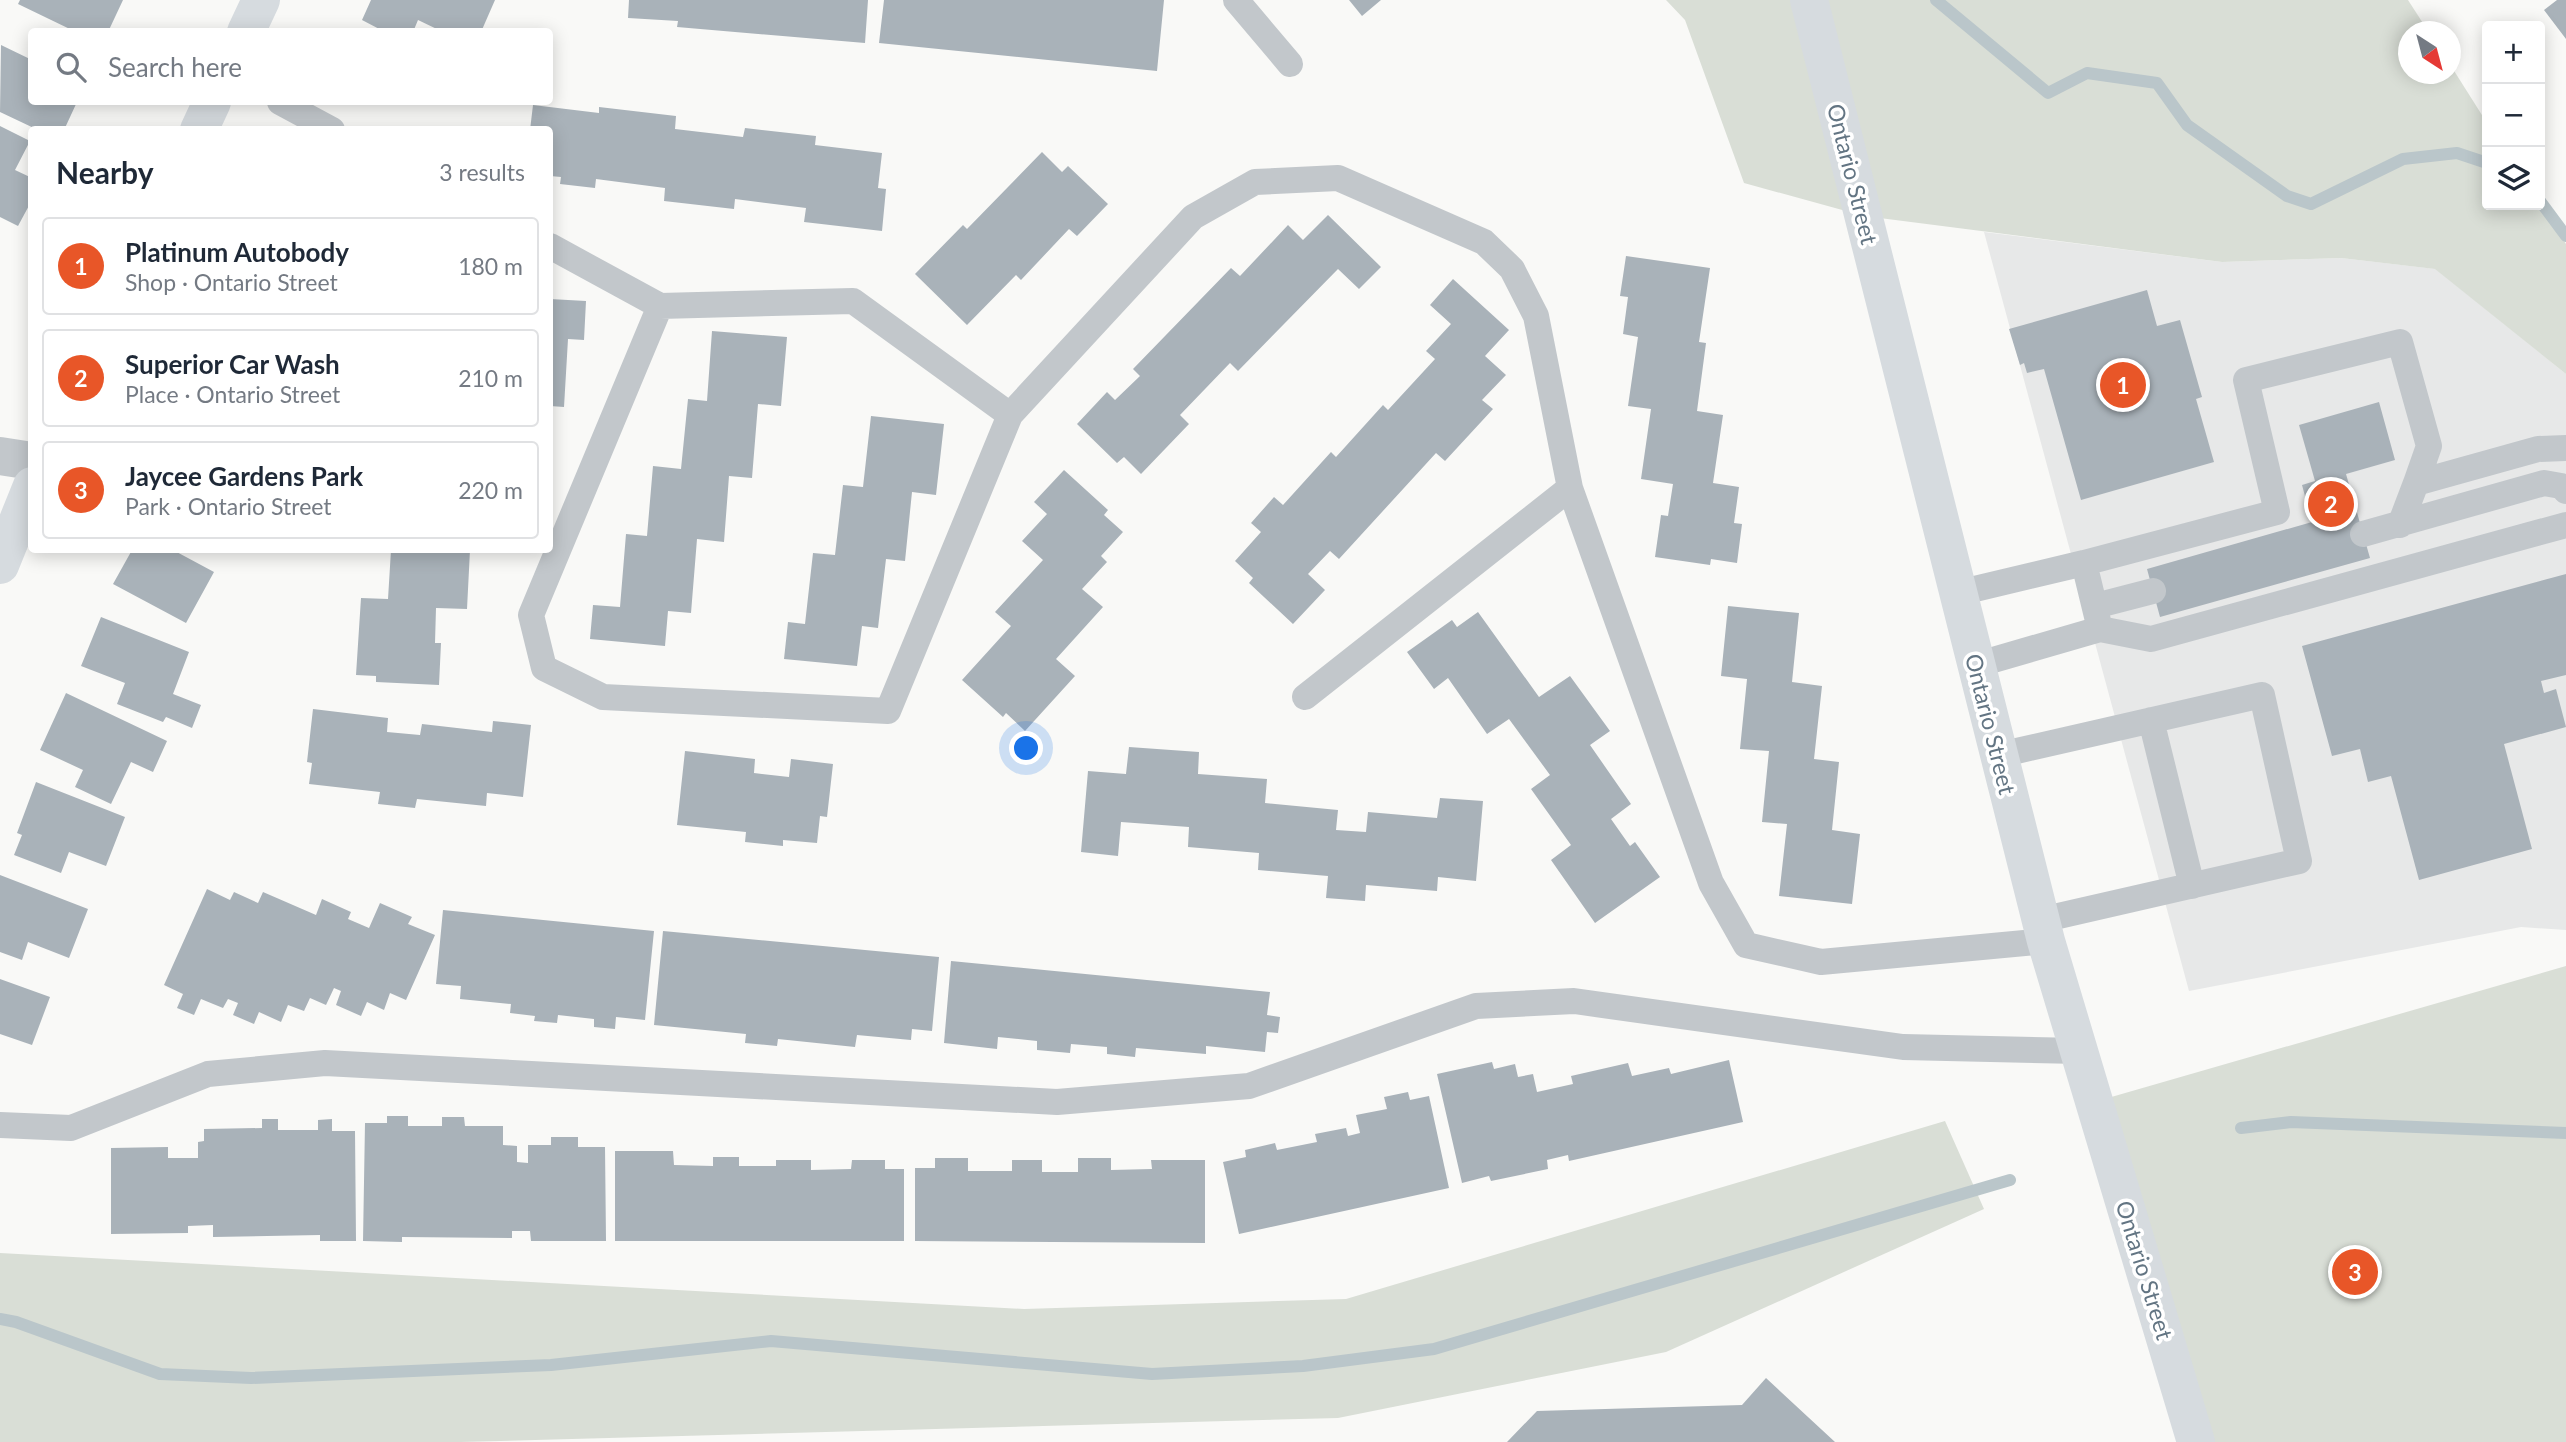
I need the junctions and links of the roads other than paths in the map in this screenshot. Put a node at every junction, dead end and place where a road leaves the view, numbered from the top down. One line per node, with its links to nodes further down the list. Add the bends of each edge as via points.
1 (261, 0): 4 (main road)
2 (1236, 0): 5 (lane)
3 (1809, 0): 26 (main road, Ontario Street)
4 (248, 28)
5 (1290, 64)
6 (211, 105): 8 (main road)
7 (286, 105): 9 (lane)
8 (201, 126)
9 (325, 126)
10 (553, 248): 11 (lane)
11 (660, 306): 12 (lane, via 853,301); 12 (lane, via 531,615 544,668 603,697 888,712)
12 (1010, 415): 17 (lane, via 1193,217 1255,182 1338,178 1485,242 1512,270 1536,316)
13 (2566, 448): 16 (lane, via 2538,449)
14 (0, 456): 15 (street)
15 (28, 460)
16 (2416, 483): 20 (lane); 23 (lane, via 2430,446 2400,342 2246,380 2277,512)
17 (1570, 488): 29 (lane); 33 (lane, via 1711,883 1746,945 1821,962)
18 (2566, 491): 20 (lane, via 2544,483)
19 (28, 496): 24 (main road)
20 (2400, 524): 22 (lane)
21 (2566, 525): 27 (lane, via 2151,639)
22 (2363, 534)
23 (2084, 563): 26 (lane); 27 (lane)
24 (0, 565)
25 (2153, 591): 27 (lane)
26 (1958, 593): 28 (main road, Ontario Street)
27 (2097, 618): 28 (lane)
28 (1976, 665): 31 (main road, Ontario Street)
29 (1305, 697)
30 (2151, 720): 31 (lane); 32 (lane); 32 (lane, via 2263,695 2300,861)
31 (1999, 755): 33 (main road, Ontario Street)
32 (2192, 886): 33 (lane)
33 (2043, 931): 34 (main road, Ontario Street)
34 (2080, 1051): 35 (lane, via 1903,1047 1574,1001 1476,1006 1249,1086 1071,1101 325,1063 208,1074 71,1128); 36 (main road, Ontario Street)
35 (0, 1125)
36 (2196, 1442)

